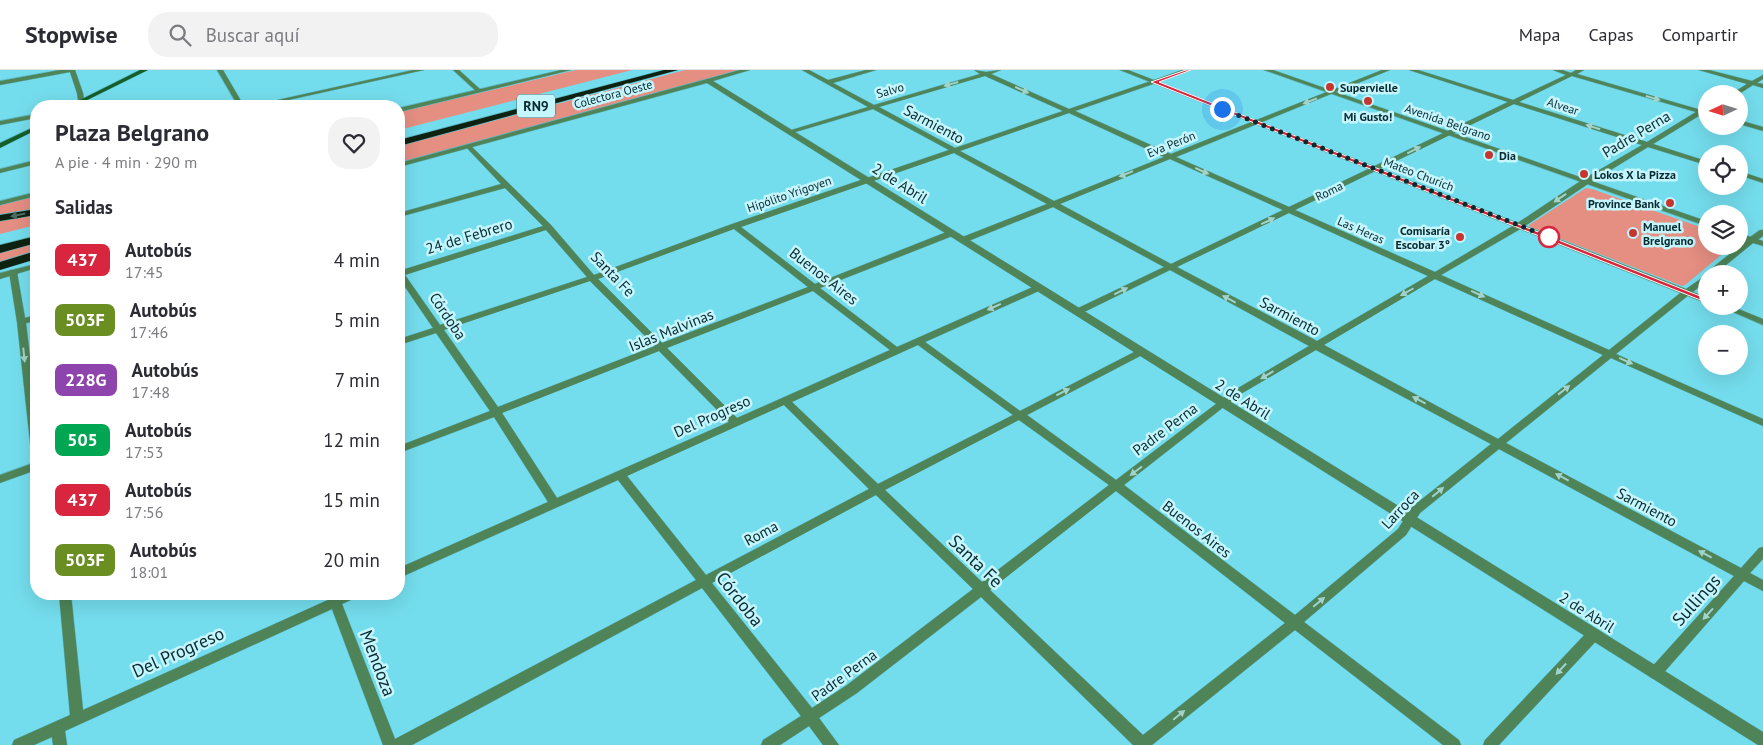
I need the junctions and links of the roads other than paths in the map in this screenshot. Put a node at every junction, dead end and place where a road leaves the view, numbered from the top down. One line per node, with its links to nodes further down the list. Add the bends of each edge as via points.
1 (71, 70): 28 (street); 34 (street)
2 (145, 70): 35 (main road)
3 (155, 70): 36 (main road)
4 (220, 70): 37 (street)
5 (421, 70): 38 (street)
6 (456, 70): 32 (street)
7 (568, 70): 32 (street)
8 (647, 70): 52 (highway, RN9)
9 (674, 70): 56 (highway, RN9)
10 (747, 70): 25 (street, Colectora Oeste)
11 (805, 70): 26 (street, Sarmiento)
12 (873, 70): 26 (street)
13 (998, 70): 22 (street, Salvo)
14 (1123, 70): 27 (street, Mateo Churich)
15 (1188, 70): 27 (street, Hipólito Yrigoyen)
16 (1268, 70): 33 (street, Avenida Belgrano)
17 (1387, 70): 33 (street, Eva Perón)
18 (1412, 70): 39 (street, Alvear)
19 (1556, 70): 23 (street)
20 (1581, 70): 23 (street, Roma)
21 (1702, 70): 29 (street)
22 (981, 72): 40 (street, Salvo, one-way to 40); 43 (street, Las Heras, one-way to 43)
23 (1572, 75): 39 (street, Roma); 42 (street, one-way to 42)
24 (1763, 77): 29 (street)
25 (708, 81): 53 (street, 2 de Abril); 59 (street, Colectora Oeste)
26 (828, 82): 40 (street, Sarmiento)
27 (1154, 82): 43 (street, Hipólito Yrigoyen); 46 (street, Mateo Churich)
28 (0, 83)
29 (1752, 83): 30 (street); 31 (street)
30 (1748, 85)
31 (1763, 86)
32 (479, 91): 41 (street)
33 (1332, 93): 46 (street, Eva Perón, one-way to 46); 54 (street, Avenida Belgrano)
34 (80, 100)
35 (90, 100)
36 (92, 100)
37 (238, 100)
38 (282, 100)
39 (1514, 102): 54 (street, Roma); 57 (street, Alvear, one-way to 39)
40 (873, 107): 53 (street, Salvo); 60 (street, Sarmiento)
41 (405, 109)
42 (1698, 109)
43 (1070, 112): 60 (street, Hipólito Yrigoyen); 61 (street, Las Heras)
44 (1698, 115): 57 (street, Padre Perna)
45 (30, 117): 47 (street)
46 (1256, 122): 61 (street, Eva Perón); 65 (street, Mateo Churich)
47 (0, 123)
48 (1748, 125): 50 (street)
49 (30, 126): 55 (main road)
50 (1763, 129)
51 (30, 131): 58 (main road)
52 (405, 132)
53 (790, 132): 68 (street, 2 de Abril)
54 (1447, 134): 65 (street, Roma, one-way to 54); 70 (street, Avenida Belgrano)
55 (0, 141)
56 (405, 141)
57 (1649, 145): 62 (street, Alvear); 70 (street, Padre Perna)
58 (0, 146)
59 (468, 146): 64 (street, Colectora Oeste); 71 (street, Santa Fe)
60 (956, 151): 68 (street, Hipólito Yrigoyen); 74 (street, Sarmiento)
61 (1170, 156): 74 (street, Eva Perón, one-way to 74); 75 (street, Las Heras, one-way to 75)
62 (1698, 160)
63 (30, 164): 66 (street)
64 (405, 164)
65 (1374, 170): 75 (street, Roma); 81 (street, Mateo Churich)
66 (0, 171)
67 (1748, 176): 69 (street)
68 (869, 181): 80 (street, Hipólito Yrigoyen); 85 (street, 2 de Abril)
69 (1763, 181)
70 (1585, 182): 79 (street, Avenida Belgrano); 81 (street, Padre Perna, one-way to 81)
71 (506, 185): 77 (street); 82 (street, Santa Fe)
72 (30, 196): 73 (street)
73 (0, 203)
74 (1054, 204): 89 (street, Eva Perón); 96 (street, Sarmiento)
75 (1290, 210): 96 (street, Roma, one-way to 75); 100 (street, Las Heras)
76 (30, 213): 78 (highway, one-way to 78)
77 (405, 213)
78 (0, 218)
79 (1698, 221)
80 (735, 226): 102 (street, Hipólito Yrigoyen); 105 (street, Buenos Aires)
81 (1519, 226): 100 (street, Padre Perna); 107 (street, Mateo Churich)
82 (548, 227): 98 (street, 24 de Febrero); 102 (street, Santa Fe)
83 (30, 232): 87 (highway)
84 (1763, 232): 90 (street)
85 (952, 233): 89 (street, 2 de Abril); 105 (street, Islas Malvinas)
86 (1748, 238): 90 (street)
87 (0, 240)
88 (30, 240): 92 (highway)
89 (963, 240): 106 (street, 2 de Abril)
90 (1752, 240): 91 (street); 94 (street)
91 (1763, 244)
92 (0, 248)
93 (30, 257): 95 (highway)
94 (1721, 265)
95 (0, 266)
96 (1170, 267): 109 (street, Roma, one-way to 96); 117 (street, Sarmiento, one-way to 96)
97 (30, 268): 99 (street)
98 (405, 271)
99 (12, 272): 101 (street); 112 (street)
100 (1436, 275): 117 (street, Padre Perna, one-way to 117); 121 (street, Las Heras, one-way to 121)
101 (0, 276)
102 (592, 278): 114 (street, Hipólito Yrigoyen); 118 (street, Santa Fe)
103 (405, 282): 114 (street, Córdoba)
104 (1698, 283): 107 (street, Larroca)
105 (815, 287): 118 (street, Islas Malvinas); 119 (street, Buenos Aires)
106 (1038, 288): 109 (street, 2 de Abril); 116 (street, Del Progreso, one-way to 116)
107 (1687, 292): 108 (street, Mateo Churich); 121 (street, Larroca)
108 (1698, 297)
109 (1077, 312): 120 (street, 2 de Abril)
110 (1746, 315): 113 (street)
111 (30, 320): 112 (street)
112 (21, 322): 122 (street, one-way to 122)
113 (1763, 322)
114 (437, 329): 115 (street, Hipólito Yrigoyen); 125 (street, Córdoba)
115 (405, 340)
116 (918, 341): 119 (street, Del Progreso); 126 (street, Buenos Aires)
117 (1316, 346): 124 (street, Padre Perna, one-way to 124, via 1236,393); 129 (street, Sarmiento, one-way to 117)
118 (663, 348): 125 (street, Islas Malvinas); 127 (street, Santa Fe)
119 (895, 350): 123 (street, Del Progreso)
120 (1141, 352): 124 (street, 2 de Abril); 126 (street, Roma, one-way to 120)
121 (1610, 354): 128 (street, Las Heras, one-way to 128); 129 (street, Larroca, one-way to 121)
122 (30, 374)
123 (785, 401): 127 (street, Del Progreso); 135 (street, Santa Fe)
124 (1224, 405): 134 (street, Padre Perna, one-way to 134); 137 (street, 2 de Abril)
125 (496, 412): 130 (street, Islas Malvinas); 136 (street, Córdoba)
126 (1020, 414): 134 (street, Buenos Aires); 135 (street, Roma)
127 (736, 423): 132 (street, Del Progreso)
128 (1763, 423)
129 (1498, 442): 137 (street, Larroca, one-way to 129, via 1416,510); 140 (street, Sarmiento, one-way to 129)
130 (405, 448)
131 (30, 468): 133 (street)
132 (620, 474): 136 (street, Del Progreso); 141 (street, Córdoba)
133 (0, 479)
134 (1116, 485): 143 (street, Padre Perna); 147 (street, Buenos Aires)
135 (876, 490): 141 (street, Roma); 143 (street, Santa Fe)
136 (555, 503): 139 (street, Del Progreso)
137 (1410, 520): 147 (street, Larroca, one-way to 137, via 1402,532); 148 (street, 2 de Abril)
138 (1763, 551): 140 (street, Sullings)
139 (405, 570)
140 (1743, 575): 142 (street, Sarmiento); 149 (street, Sullings, one-way to 149)
141 (704, 582): 150 (street, Córdoba); 157 (street, Roma)
142 (1763, 586)
143 (980, 590): 150 (street, Padre Perna, via 852,689); 160 (street, Santa Fe)
144 (66, 600): 151 (street)
145 (329, 600): 151 (street, Del Progreso)
146 (334, 600): 156 (street, Mendoza)
147 (1294, 623): 160 (street, Larroca, one-way to 147); 161 (street, Buenos Aires)
148 (1594, 634): 149 (street, 2 de Abril); 162 (street, one-way to 162)
149 (1655, 672): 153 (street, 2 de Abril)
150 (810, 717): 158 (street, Padre Perna); 159 (street, Córdoba)
151 (77, 719): 152 (street, Del Progreso)
152 (58, 727): 154 (street, Del Progreso); 155 (street)
153 (1763, 740)
154 (19, 745)
155 (60, 745)
156 (390, 745)
157 (398, 745)
158 (768, 745)
159 (832, 745)
160 (1142, 745)
161 (1454, 745)
162 (1490, 745)

